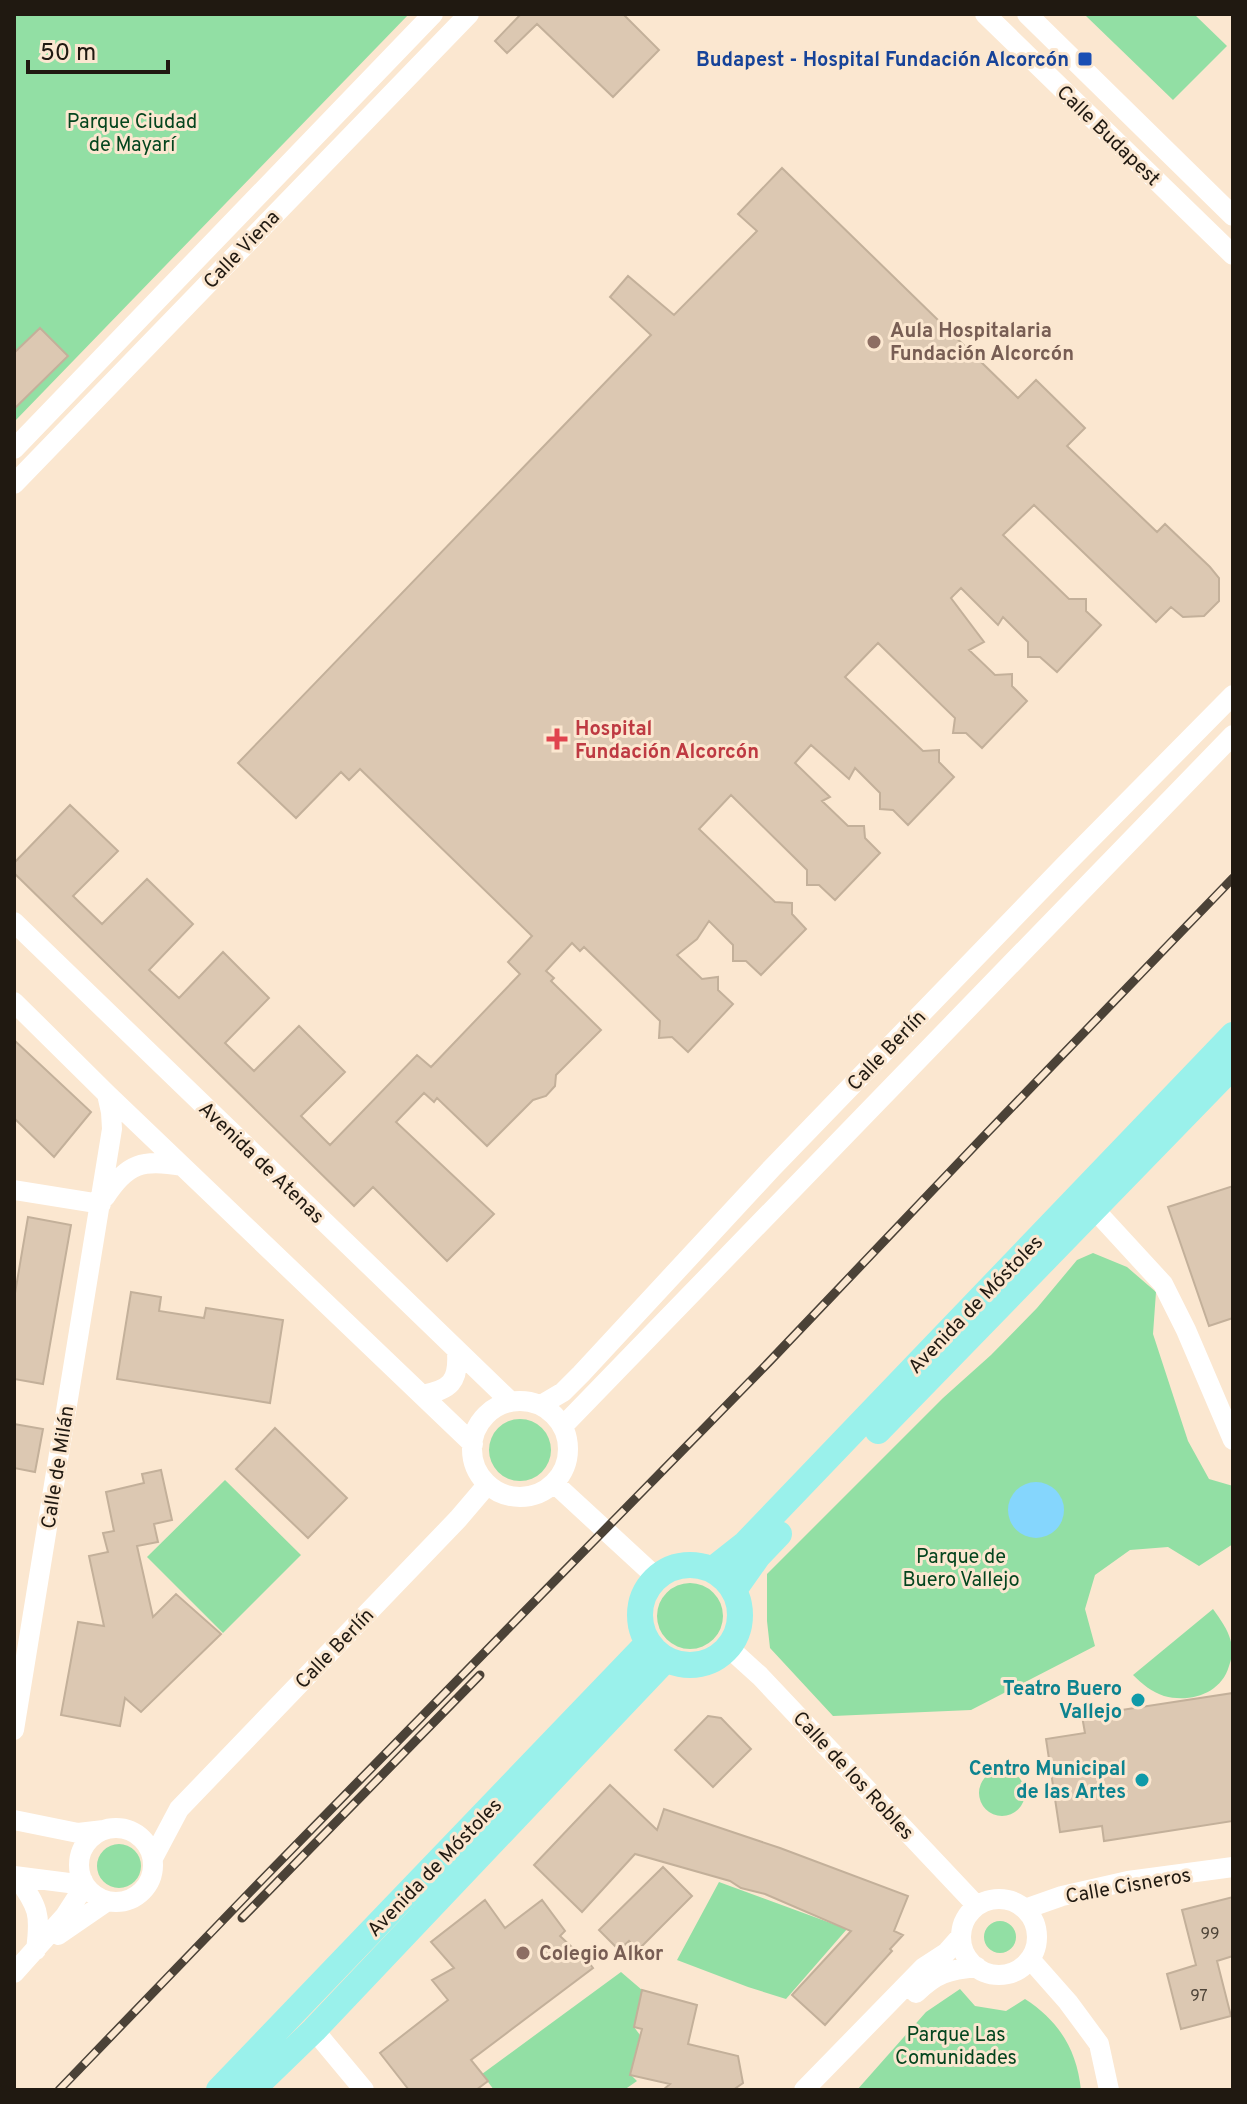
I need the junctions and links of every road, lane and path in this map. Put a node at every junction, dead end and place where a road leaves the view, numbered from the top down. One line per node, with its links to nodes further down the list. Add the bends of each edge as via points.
1 (433, 14): 7 (street, Calle Viena)
2 (469, 14): 8 (street, Calle Viena)
3 (985, 14): 6 (street, Calle Budapest)
4 (1027, 14): 5 (street, Calle Budapest)
5 (1233, 216)
6 (1233, 255)
7 (14, 449)
8 (14, 484)
9 (1233, 695): 23 (street, Calle Berlín, via 772,1168 581,1374)
10 (1233, 735): 24 (street, Calle Berlín)
11 (14, 922): 20 (street, Avenida de Atenas)
12 (14, 1002): 15 (street)
13 (1233, 1035): 29 (main road, Avenida de Móstoles, via 745,1544)
14 (1233, 1066): 19 (main road, Avenida de Móstoles)
15 (107, 1094): 16 (street); 18 (street, Calle de Milán, via 112,1129)
16 (182, 1166): 18 (street, Calle de Milán, via 149,1162 134,1167 118,1177); 21 (street)
17 (14, 1190): 18 (street)
18 (101, 1204): 34 (street, Calle de Milán)
19 (1094, 1209): 25 (street, via 1163,1284); 31 (main road, Avenida de Móstoles, via 758,1556)
20 (457, 1352): 21 (street, via 451,1385); 22 (street, Avenida de Atenas)
21 (422, 1395): 26 (street)
22 (511, 1402): 23 (street); 26 (street, via 485,1417)
23 (541, 1405): 24 (street)
24 (563, 1426): 27 (street, via 568,1456)
25 (1233, 1440)
26 (473, 1444): 28 (street, via 477,1469)
27 (554, 1483): 28 (street, via 526,1496); 30 (street)
28 (487, 1485): 35 (street, Calle Berlín)
29 (712, 1570): 30 (main road, via 683,1565); 31 (main road)
30 (656, 1577): 33 (main road, via 639,1616)
31 (734, 1590): 32 (main road, via 740,1619)
32 (728, 1647): 33 (main road, via 699,1664 682,1664); 44 (street, Calle de los Robles)
33 (657, 1651): 51 (main road, Avenida de Móstoles); 52 (main road, Avenida de Móstoles)
34 (14, 1730)
35 (179, 1809): 38 (street, Calle Berlín); 39 (street, Calle Berlín)
36 (14, 1820): 37 (street, via 78,1833)
37 (104, 1830): 38 (street); 42 (street, via 93,1836 80,1857)
38 (133, 1832): 39 (street)
39 (153, 1858): 43 (street, via 143,1891 134,1898)
40 (1233, 1867): 45 (street, Calle Cisneros, via 1128,1881)
41 (15, 1877): 42 (street); 47 (street, via 35,1903)
42 (84, 1883): 43 (street); 47 (street)
43 (106, 1902): 47 (street)
44 (977, 1906): 45 (street, via 1001,1899); 46 (street)
45 (1025, 1909): 48 (street, via 1038,1939)
46 (961, 1936): 49 (street, via 968,1959); 55 (street)
47 (35, 1951): 50 (street)
48 (1030, 1959): 49 (street, via 1022,1968 1000,1975); 57 (street, via 1099,2044)
49 (977, 1967): 56 (street, via 930,1979)
50 (14, 1973)
51 (314, 2030): 53 (main road, Avenida de Móstoles); 54 (street)
52 (219, 2090)
53 (252, 2090)
54 (364, 2090)
55 (804, 2090)
56 (820, 2090)
57 (1109, 2090)

